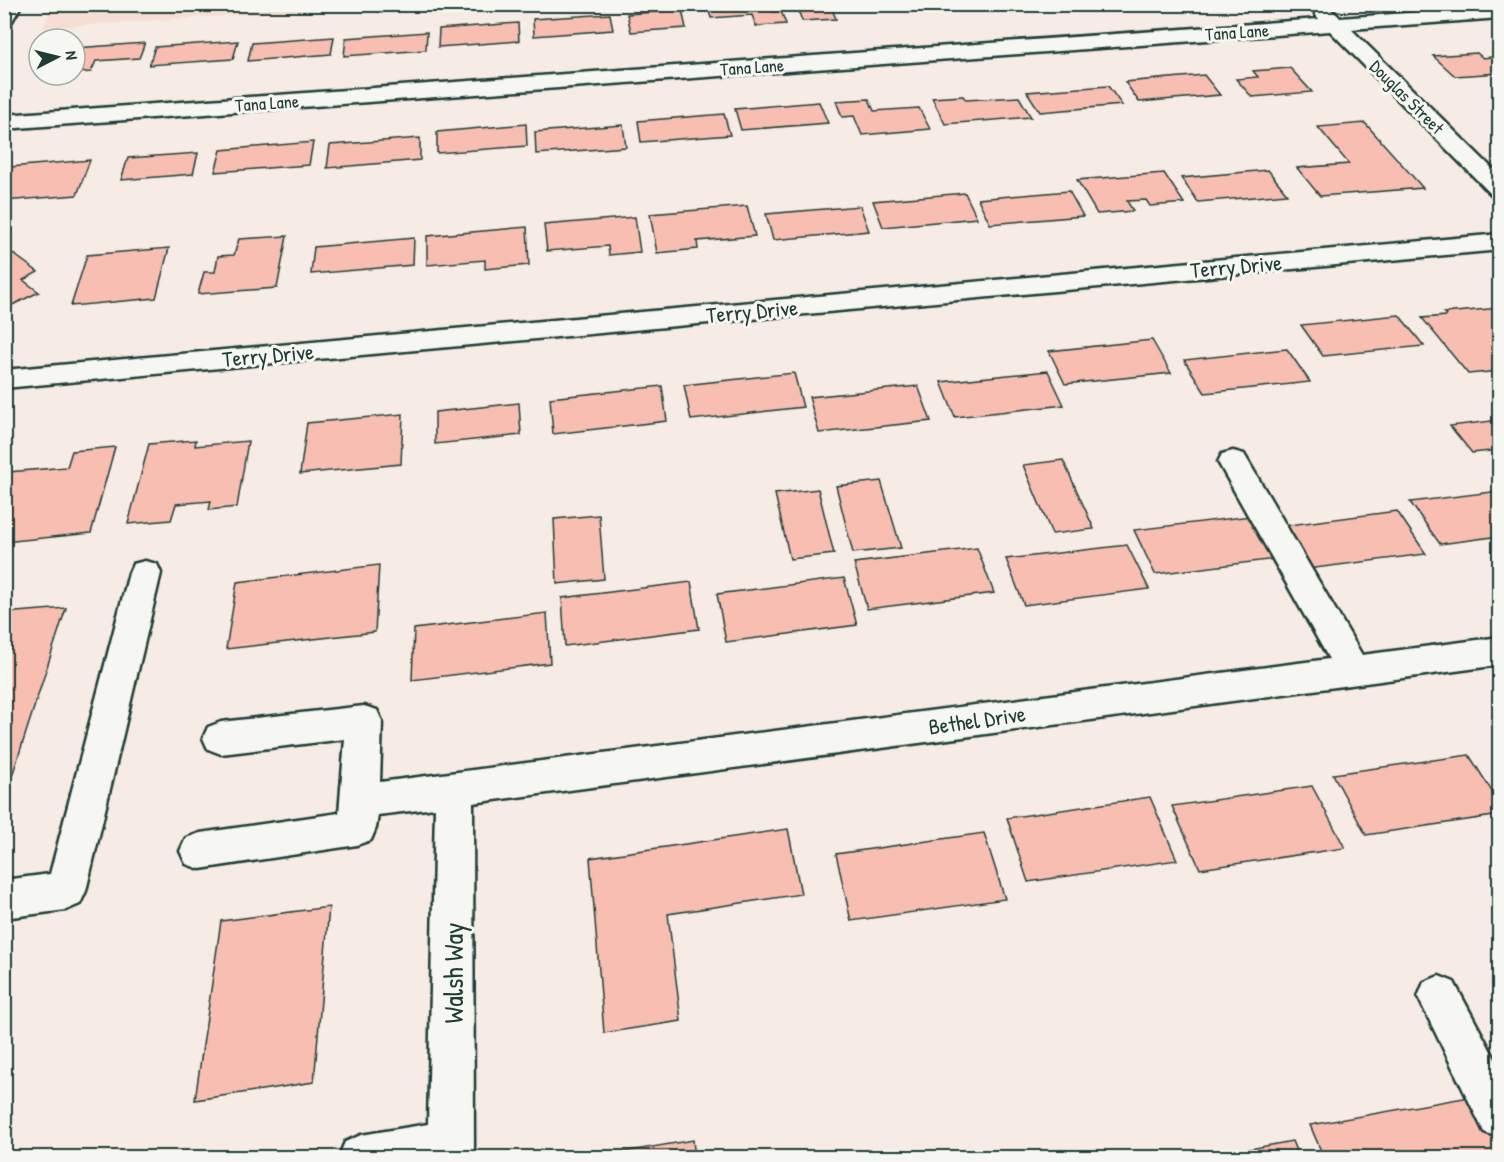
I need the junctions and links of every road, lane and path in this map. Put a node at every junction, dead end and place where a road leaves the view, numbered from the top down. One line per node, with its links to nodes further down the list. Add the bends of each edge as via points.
1 (12, 4): 4 (street)
2 (1315, 4): 5 (street, Douglas Street)
3 (1500, 12): 5 (street, Tana Lane)
4 (4, 19)
5 (1335, 25): 6 (street, Tana Lane); 7 (street, Douglas Street)
6 (4, 122)
7 (1500, 190)
8 (1500, 242): 9 (street, Terry Drive)
9 (4, 380)
10 (1233, 462): 13 (street)
11 (145, 573): 18 (street, via 66,891)
12 (1500, 651): 13 (street, Bethel Drive)
13 (1353, 670): 15 (street, Bethel Drive)
14 (221, 738): 16 (street, via 364,721)
15 (454, 789): 16 (street, Bethel Drive); 21 (street, Walsh Way)
16 (360, 801): 17 (street, via 357,828)
17 (200, 851)
18 (4, 899)
19 (1438, 997): 20 (street)
20 (1500, 1116)
21 (451, 1151): 22 (street)
22 (361, 1158)

